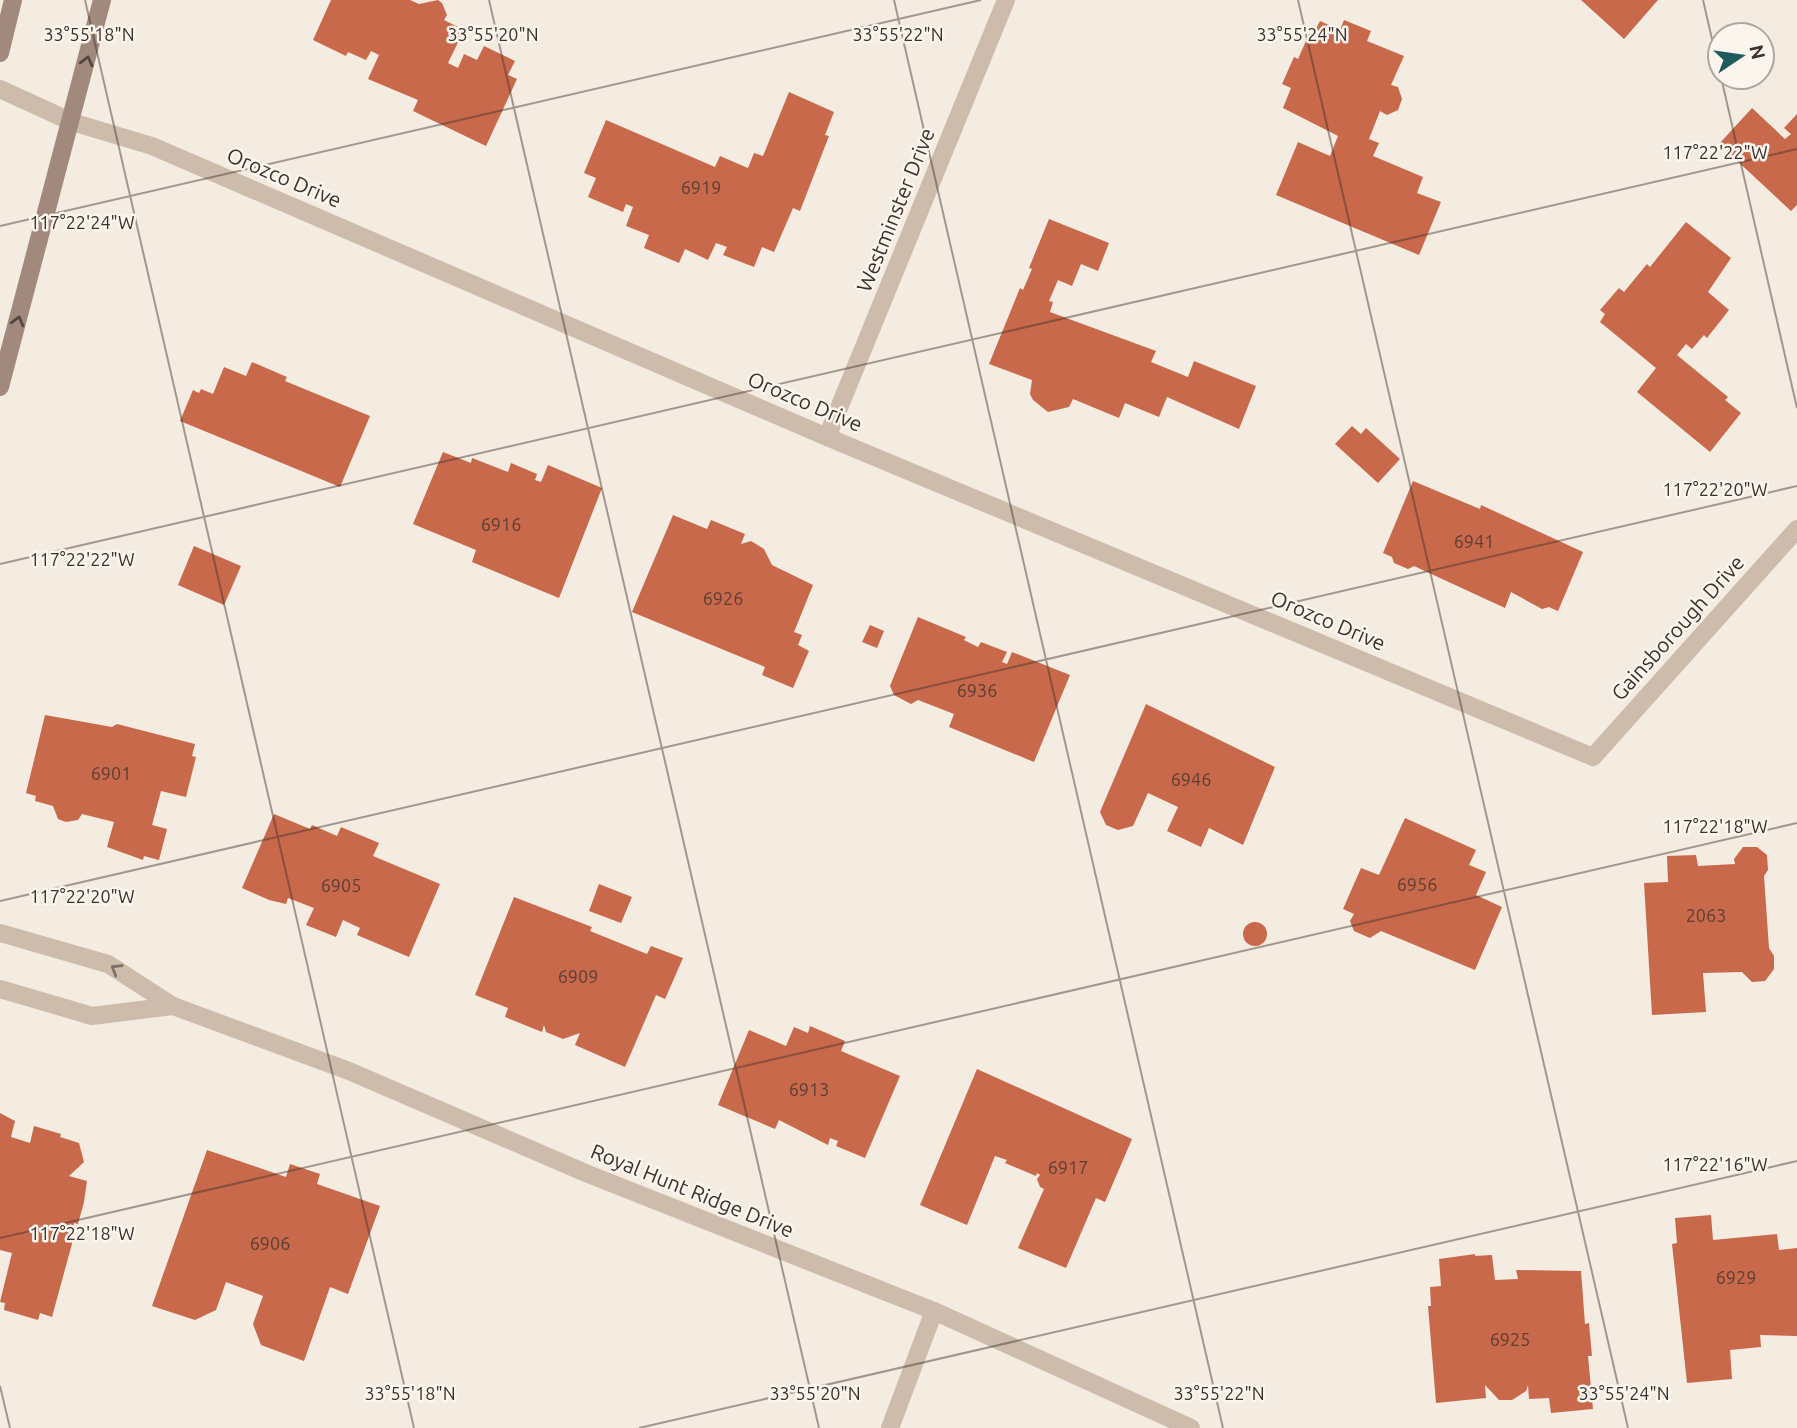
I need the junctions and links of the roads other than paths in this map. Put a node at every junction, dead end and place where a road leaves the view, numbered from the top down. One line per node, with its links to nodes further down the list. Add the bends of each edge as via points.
1 (13, 0): 4 (street)
2 (102, 0): 6 (street, one-way to 2)
3 (1006, 0): 8 (street, Westminster Drive)
4 (0, 53)
5 (0, 89): 6 (street, Orozco Drive)
6 (72, 122): 7 (street, one-way to 6); 8 (street, Orozco Drive, via 152,146)
7 (0, 387)
8 (827, 437): 10 (street, Orozco Drive)
9 (1797, 529): 10 (street, Gainsborough Drive)
10 (1593, 757)
11 (0, 933): 13 (street, Royal Hunt Ridge Drive, one-way to 11, via 108,964)
12 (0, 989): 13 (street, Royal Hunt Ridge Drive, via 92,1016)
13 (173, 1006): 14 (street, Royal Hunt Ridge Drive, via 349,1071 587,1174)
14 (934, 1311): 15 (street); 16 (street, Royal Hunt Ridge Drive)
15 (890, 1428)
16 (1191, 1428)

